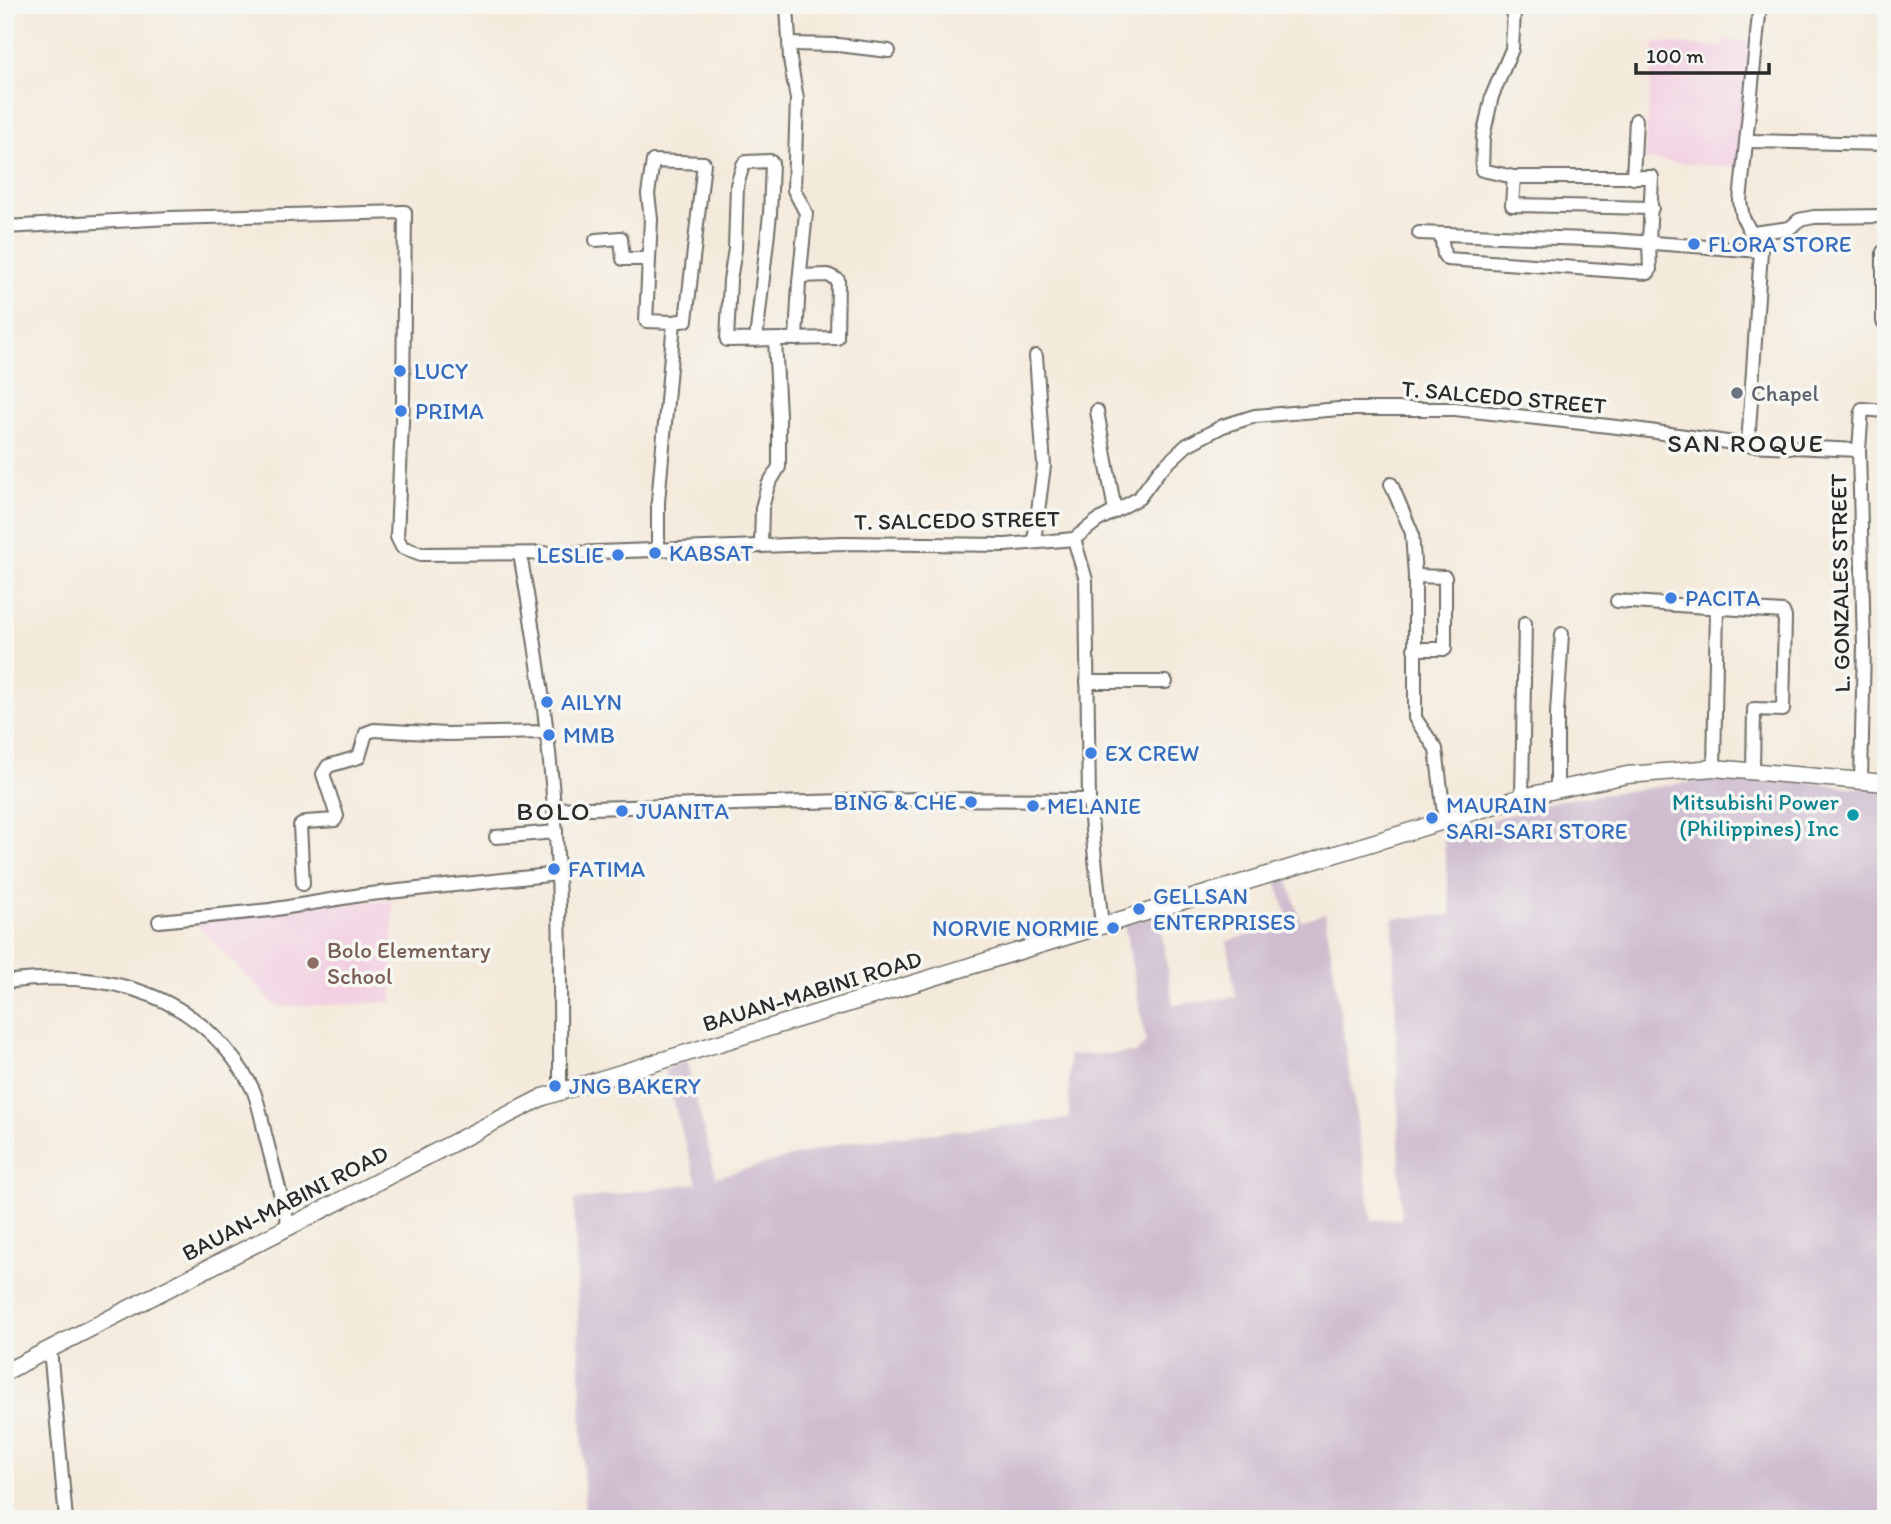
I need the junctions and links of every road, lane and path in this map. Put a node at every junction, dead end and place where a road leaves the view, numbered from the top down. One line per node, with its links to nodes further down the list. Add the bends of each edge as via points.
1 (787, 5): 4 (street)
2 (1505, 5): 9 (street, via 1514,12 1512,49 1492,96 1482,170)
3 (1760, 5): 7 (street)
4 (790, 44): 5 (street); 22 (street, via 797,99 794,190 806,214)
5 (889, 51)
6 (1636, 120): 10 (street)
7 (1748, 141): 8 (street); 15 (street, via 1740,201)
8 (1886, 144)
9 (1514, 177): 10 (street); 11 (street, via 1512,205)
10 (1633, 177): 11 (street, via 1652,177)
11 (1652, 208): 18 (street)
12 (1886, 216): 15 (street, via 1814,217 1799,220 1790,228)
13 (5, 227): 39 (street, T. SALCEDO STREET, via 405,212 397,537 401,548 421,554)
14 (1419, 233): 16 (street)
15 (1752, 233): 19 (street)
16 (1441, 234): 18 (street); 18 (street, via 1447,259 1648,273)
17 (596, 240): 21 (street, via 621,238 623,259)
18 (1649, 243): 19 (street)
19 (1761, 251): 31 (street)
20 (1886, 252): 23 (street)
21 (649, 259): 24 (street, via 646,321); 24 (street, via 648,194 653,161 704,163 686,320)
22 (800, 276): 25 (street); 25 (street, via 828,275 838,280 837,338)
23 (1886, 321)
24 (674, 322): 38 (street)
25 (796, 339): 27 (street)
26 (756, 340): 26 (street, via 771,200 770,161 746,162 737,185 727,340); 27 (street)
27 (775, 340): 37 (street, via 779,467 762,508)
28 (1036, 356): 36 (street, via 1044,466)
29 (1097, 411): 34 (street)
30 (1886, 411): 32 (street, L. GONZALES STREET, via 1862,409)
31 (1748, 445): 32 (street, T. SALCEDO STREET); 34 (street, T. SALCEDO STREET, via 1455,409 1255,416 1187,445 1139,498)
32 (1859, 450): 51 (street, L. GONZALES STREET, via 1864,646)
33 (1391, 484): 40 (street, via 1412,533)
34 (1115, 511): 35 (street, T. SALCEDO STREET)
35 (1074, 539): 36 (street, T. SALCEDO STREET); 46 (street, via 1086,580)
36 (1034, 541): 37 (street, T. SALCEDO STREET)
37 (761, 546): 38 (street, T. SALCEDO STREET)
38 (658, 551): 39 (street, T. SALCEDO STREET)
39 (520, 554): 48 (street)
40 (1415, 576): 45 (street); 45 (street, via 1445,578 1445,649)
41 (1616, 601): 42 (street)
42 (1717, 607): 49 (street); 50 (street, via 1778,610 1785,617 1783,710 1754,709)
43 (1525, 623): 54 (street)
44 (1562, 634): 53 (street)
45 (1414, 649): 57 (street, via 1415,718 1436,749)
46 (1087, 682): 47 (street); 55 (street)
47 (1166, 682)
48 (546, 732): 56 (street); 61 (street, via 366,733 359,757 328,765 323,774 335,820 300,826)
49 (1714, 768): 50 (main road, BAUAN-MABINI ROAD); 53 (main road, BAUAN-MABINI ROAD, via 1626,775)
50 (1753, 770): 51 (main road, BAUAN-MABINI ROAD)
51 (1861, 780): 52 (main road, BAUAN-MABINI ROAD)
52 (1886, 783)
53 (1557, 789): 54 (main road, BAUAN-MABINI ROAD)
54 (1522, 797): 57 (main road, BAUAN-MABINI ROAD)
55 (1089, 800): 56 (street, via 920,799); 63 (street)
56 (554, 809): 58 (street)
57 (1445, 822): 63 (main road, BAUAN-MABINI ROAD)
58 (555, 832): 59 (street); 60 (street)
59 (496, 837)
60 (558, 874): 62 (street); 65 (street)
61 (303, 884)
62 (159, 921)
63 (1102, 926): 65 (main road, BAUAN-MABINI ROAD)
64 (5, 982): 66 (street, via 73,979 124,985 175,1005 208,1030 236,1062 254,1093)
65 (560, 1092): 66 (main road, BAUAN-MABINI ROAD, via 542,1097)
66 (289, 1227): 67 (main road, BAUAN-MABINI ROAD)
67 (50, 1349): 68 (main road, BAUAN-MABINI ROAD); 69 (street)
68 (5, 1372)
69 (66, 1519)

